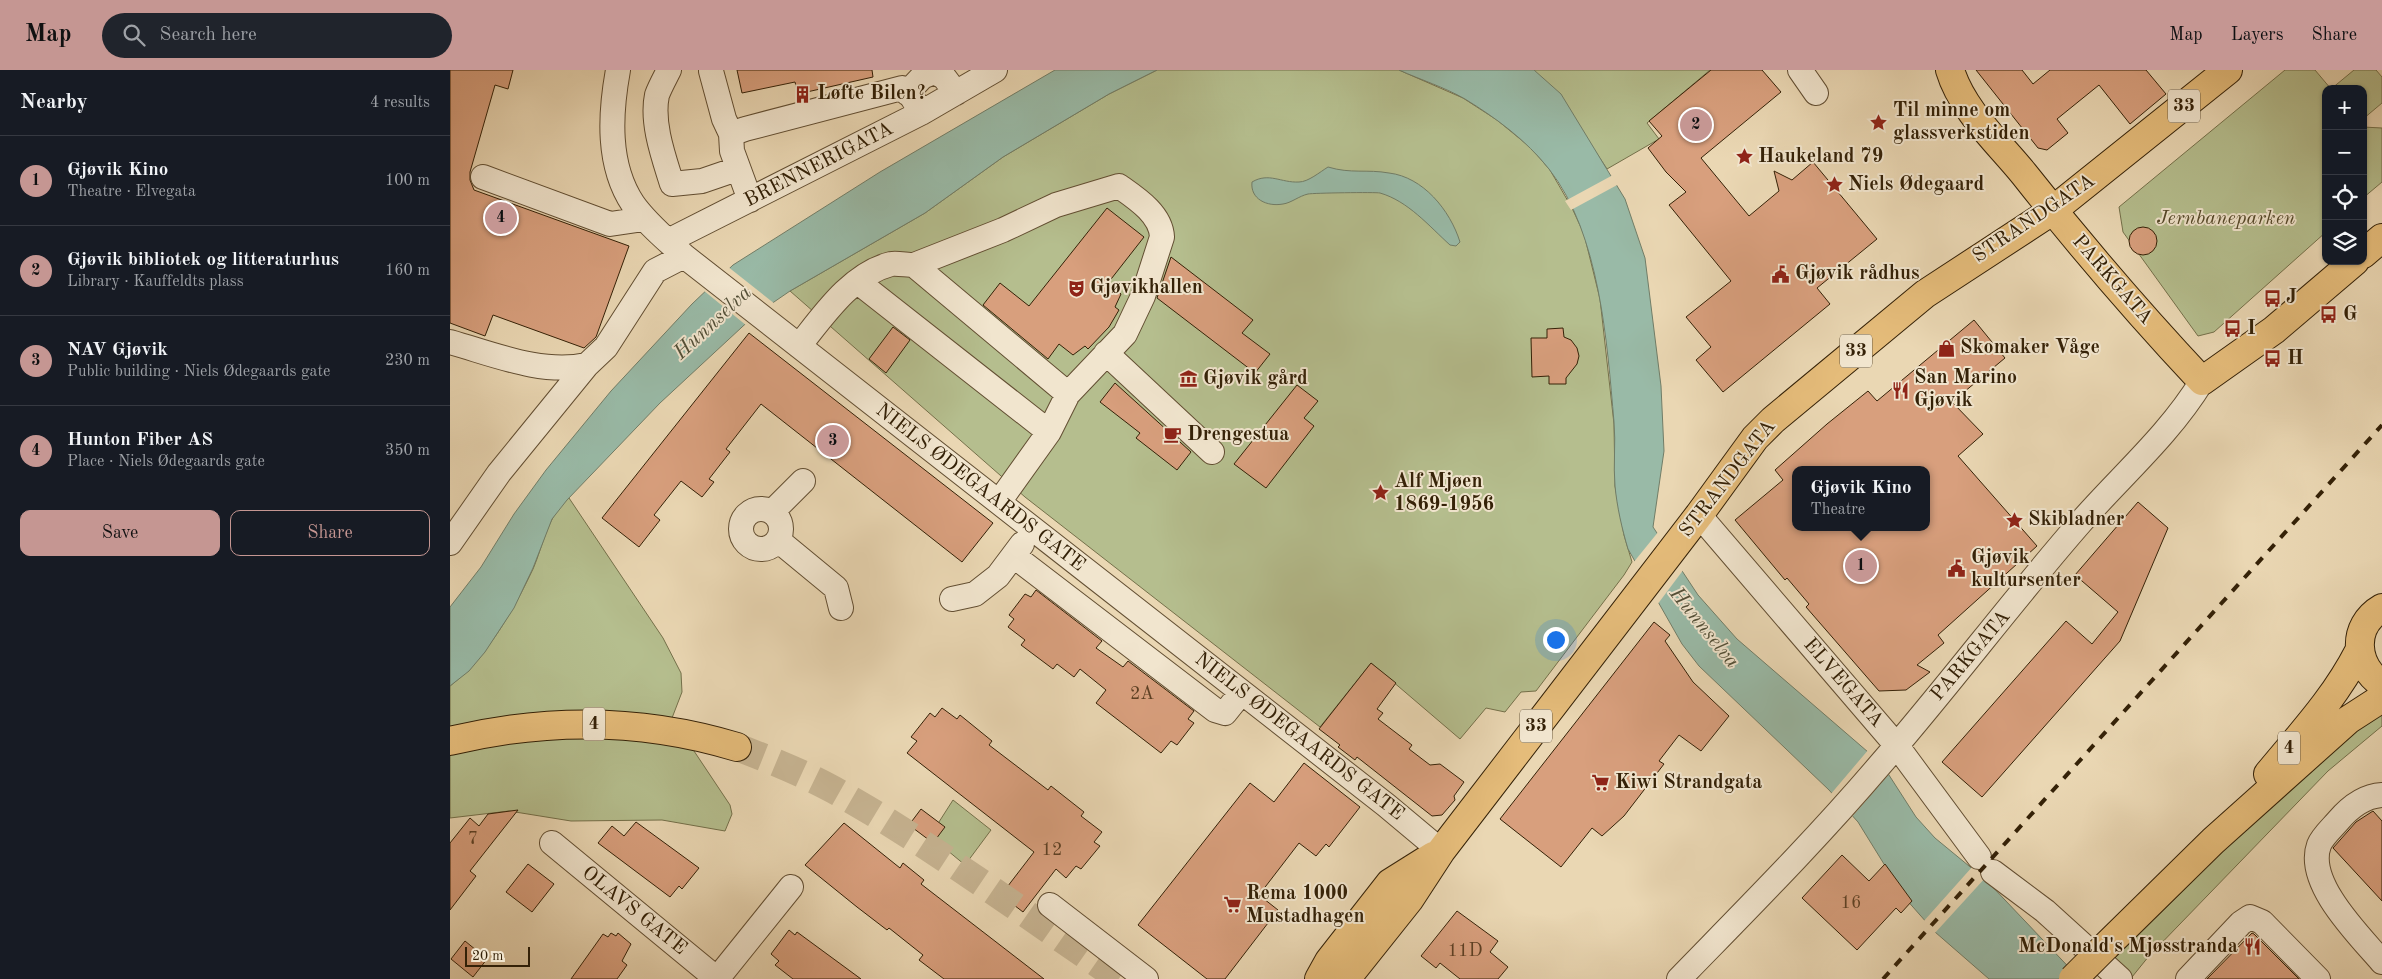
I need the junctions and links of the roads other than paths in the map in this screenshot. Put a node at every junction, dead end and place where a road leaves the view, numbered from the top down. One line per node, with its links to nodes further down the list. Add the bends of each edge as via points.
1 (618, 70): 17 (street, NIELS ØDEGAARDS GATE, via 612,106 616,170)
2 (669, 70): 13 (street, via 657,96 657,121 672,184 702,181)
3 (995, 70): 9 (street, BRENNERIGATA)
4 (1800, 70): 10 (street)
5 (1950, 70): 16 (main road, PARKGATA, via 1962,97)
6 (2228, 70): 16 (main road, STRANDGATA / 33)
7 (711, 72): 12 (street)
8 (908, 93): 9 (street, via 922,77 934,72 944,77); 11 (street); 12 (street, via 902,88)
9 (956, 93): 11 (street, BRENNERIGATA)
10 (1816, 93)
11 (921, 113): 15 (street, BRENNERIGATA)
12 (731, 134): 13 (street)
13 (737, 169): 15 (street)
14 (483, 177): 17 (street, via 610,224)
15 (750, 200): 19 (street, BRENNERIGATA)
16 (2052, 212): 28 (main road, PARKGATA); 35 (main road, STRANDGATA / 33, via 1925,294 1773,420 1755,438)
17 (644, 219): 19 (street, NIELS ØDEGAARDS GATE)
18 (2382, 238): 20 (main road)
19 (676, 248): 25 (street, NIELS ØDEGAARDS GATE); 27 (street, BRENNERIGATA, via 655,271 606,346)
20 (2367, 251)
21 (914, 265): 23 (street, via 891,264); 26 (street, via 1056,205 1119,186 1144,203 1162,228 1162,236 1143,296 1125,334); 29 (street)
22 (2350, 265): 28 (main road, via 2274,330)
23 (858, 282): 25 (street, via 834,303); 30 (street)
24 (450, 342): 27 (street, via 541,367 570,369)
25 (799, 346): 33 (street, NIELS ØDEGAARDS GATE)
26 (1106, 353): 29 (street); 31 (street)
27 (586, 365): 38 (street, BRENNERIGATA, via 499,473)
28 (2202, 381): 48 (street, PARKGATA, via 2188,404 2144,456 2080,522)
29 (1068, 394): 30 (street)
30 (1049, 432): 33 (street)
31 (1212, 452)
32 (803, 481): 34 (street)
33 (999, 502): 36 (street, NIELS ØDEGAARDS GATE)
34 (773, 511): 37 (street, via 782,526); 37 (street, via 758,508 749,512 740,525 742,539 758,550 772,548)
35 (1692, 525): 48 (street, ELVEGATA); 53 (main road, STRANDGATA / 33)
36 (1032, 528): 39 (street); 45 (street, NIELS ØDEGAARDS GATE)
37 (778, 541): 41 (street, via 836,588)
38 (450, 542)
39 (1014, 556): 40 (street, via 998,576 976,594); 45 (street, via 1215,710 1225,713)
40 (952, 599)
41 (841, 608)
42 (2382, 608): 43 (main road, 4, via 2368,619 2362,629)
43 (2359, 651): 44 (main road, via 2372,678); 51 (main road, 4, via 2344,680 2311,724)
44 (2382, 684)
45 (1241, 693): 53 (street, NIELS ØDEGAARDS GATE)
46 (2382, 698): 51 (main road, 4, via 2348,720)
47 (450, 741): 49 (main road, 4, via 536,726 600,723 691,734)
48 (1897, 746): 61 (street, PARKGATA); 63 (street, ELVEGATA, via 1986,864 2045,911)
49 (737, 747)
50 (2382, 795): 56 (street, via 2372,795 2348,809 2319,844 2316,864 2325,888 2343,917)
51 (2213, 841): 62 (main road, 4, bridge)
52 (552, 843): 57 (street, OLAVS GATE)
53 (1441, 851): 59 (main road, STRANDGATA / 33, via 1390,883 1329,961); 60 (main road, STRANDGATA / 33, via 1408,900)
54 (791, 887): 57 (street)
55 (1050, 905): 58 (street)
56 (2382, 962)
57 (717, 979)
58 (1146, 979)
59 (1319, 979)
60 (1346, 979)
61 (1680, 979)
62 (2073, 979)
63 (2120, 979)
64 (2188, 979): 65 (street, via 2250,917 2262,922)
65 (2318, 979)

